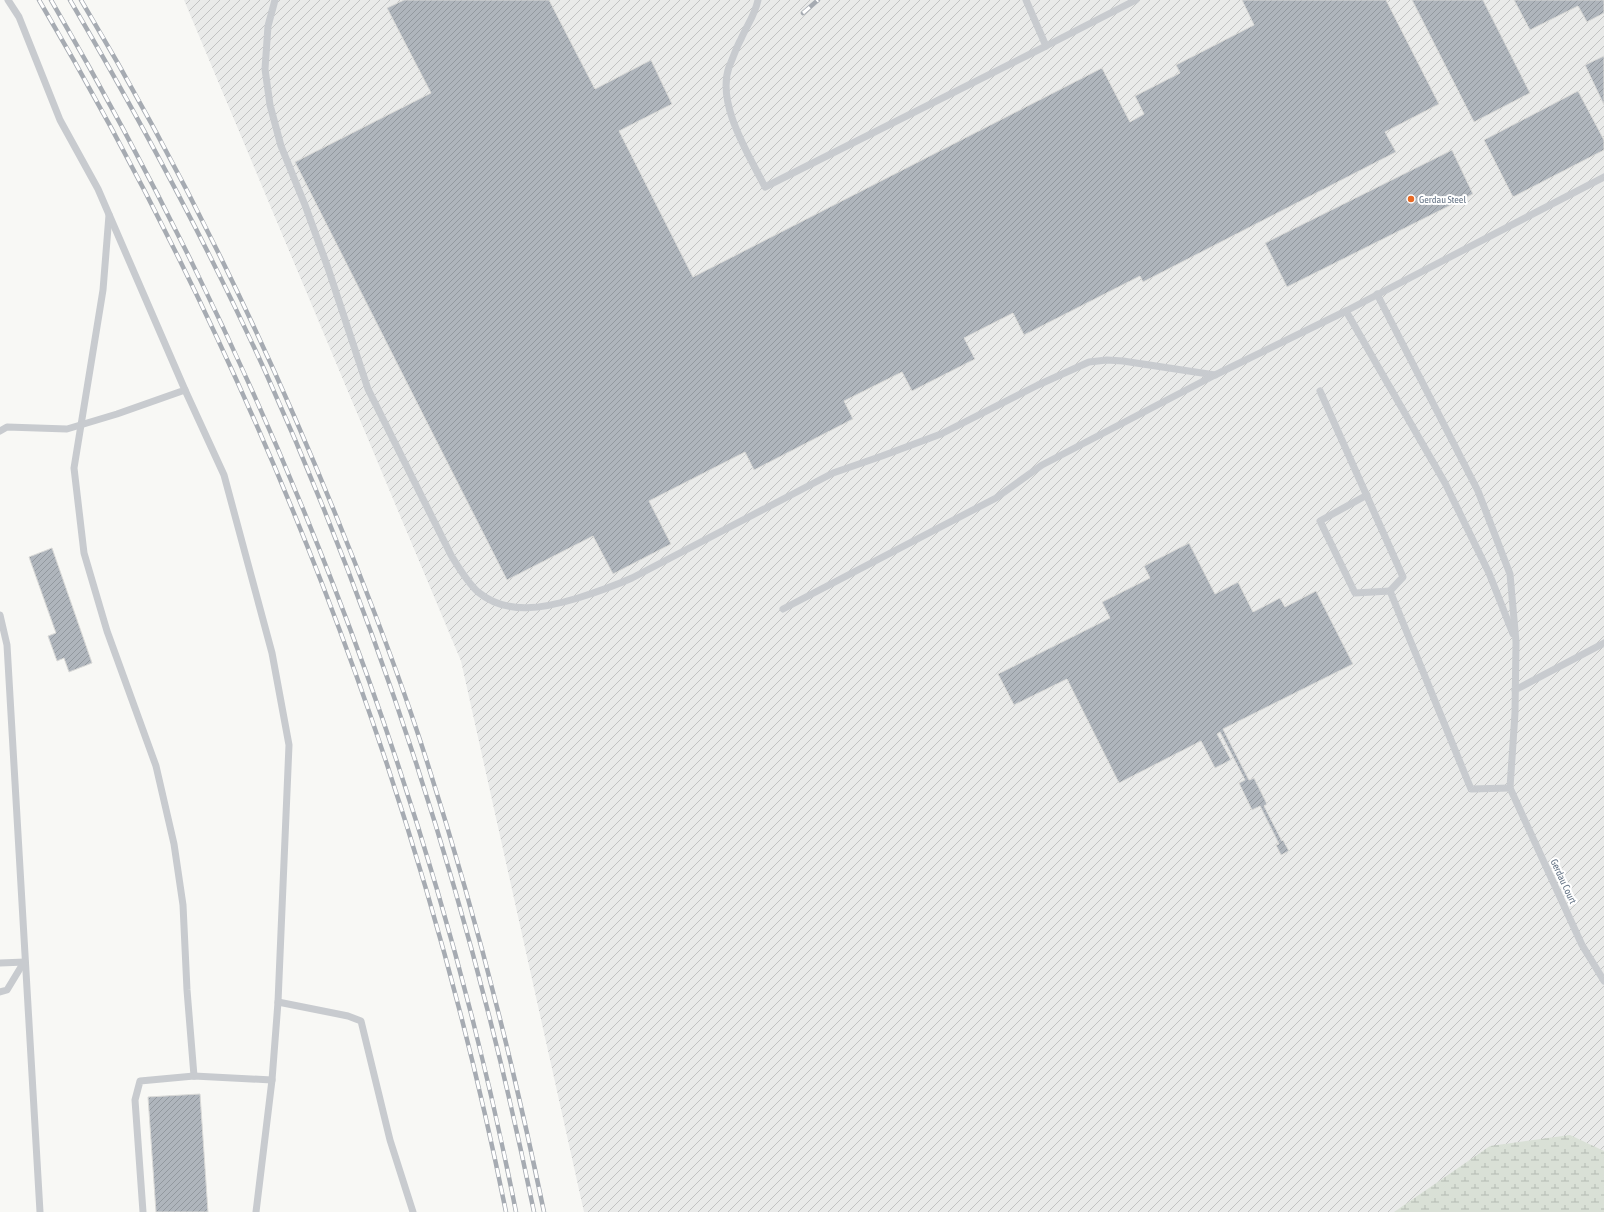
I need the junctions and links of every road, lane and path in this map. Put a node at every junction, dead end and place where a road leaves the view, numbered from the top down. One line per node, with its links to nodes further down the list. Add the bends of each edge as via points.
1 (8, 0): 8 (lane, via 19,17 60,120 98,189)
2 (275, 0): 11 (lane, via 268,26 265,69 270,105 281,146 328,268 368,389 462,573 478,592 496,603 530,608 558,604 610,588 833,473 941,434 1089,362 1123,361)
3 (758, 0): 6 (lane, via 756,11 728,69 726,83 729,109 734,123 765,187)
4 (1026, 0): 6 (lane)
5 (1136, 0): 6 (lane)
6 (1046, 46)
7 (1604, 177): 9 (lane)
8 (109, 215): 12 (lane); 14 (lane, via 103,290)
9 (1377, 294): 10 (lane); 20 (lane, via 1478,491 1510,574)
10 (1346, 311): 11 (lane); 20 (lane, via 1445,483 1489,573)
11 (1215, 375): 18 (lane, via 1042,466 996,498)
12 (185, 390): 14 (lane); 28 (lane, via 224,475 272,653 288,745)
13 (1320, 390): 16 (lane)
14 (80, 426): 15 (lane, via 67,429 7,427); 29 (lane, via 74,468 84,553 107,631 156,766 174,844 183,905)
15 (0, 431)
16 (1366, 495): 17 (lane, via 1403,577); 17 (lane, via 1320,521 1355,593)
17 (1390, 591): 23 (lane, via 1471,789)
18 (783, 609)
19 (0, 615): 24 (lane, via 7,645)
20 (1516, 642): 22 (lane)
21 (1604, 643): 22 (lane)
22 (1515, 690): 23 (lane)
23 (1510, 788): 26 (lane, Gerdau Court, via 1582,945)
24 (25, 962): 25 (lane); 27 (lane, via 7,990); 31 (lane)
25 (0, 963)
26 (1604, 981)
27 (0, 992)
28 (278, 1002): 30 (lane); 34 (lane, via 324,1010 361,1021 390,1140)
29 (194, 1076): 30 (lane); 32 (lane, via 140,1082 135,1100)
30 (272, 1080): 33 (lane)
31 (40, 1212)
32 (143, 1212)
33 (256, 1212)
34 (414, 1212)

